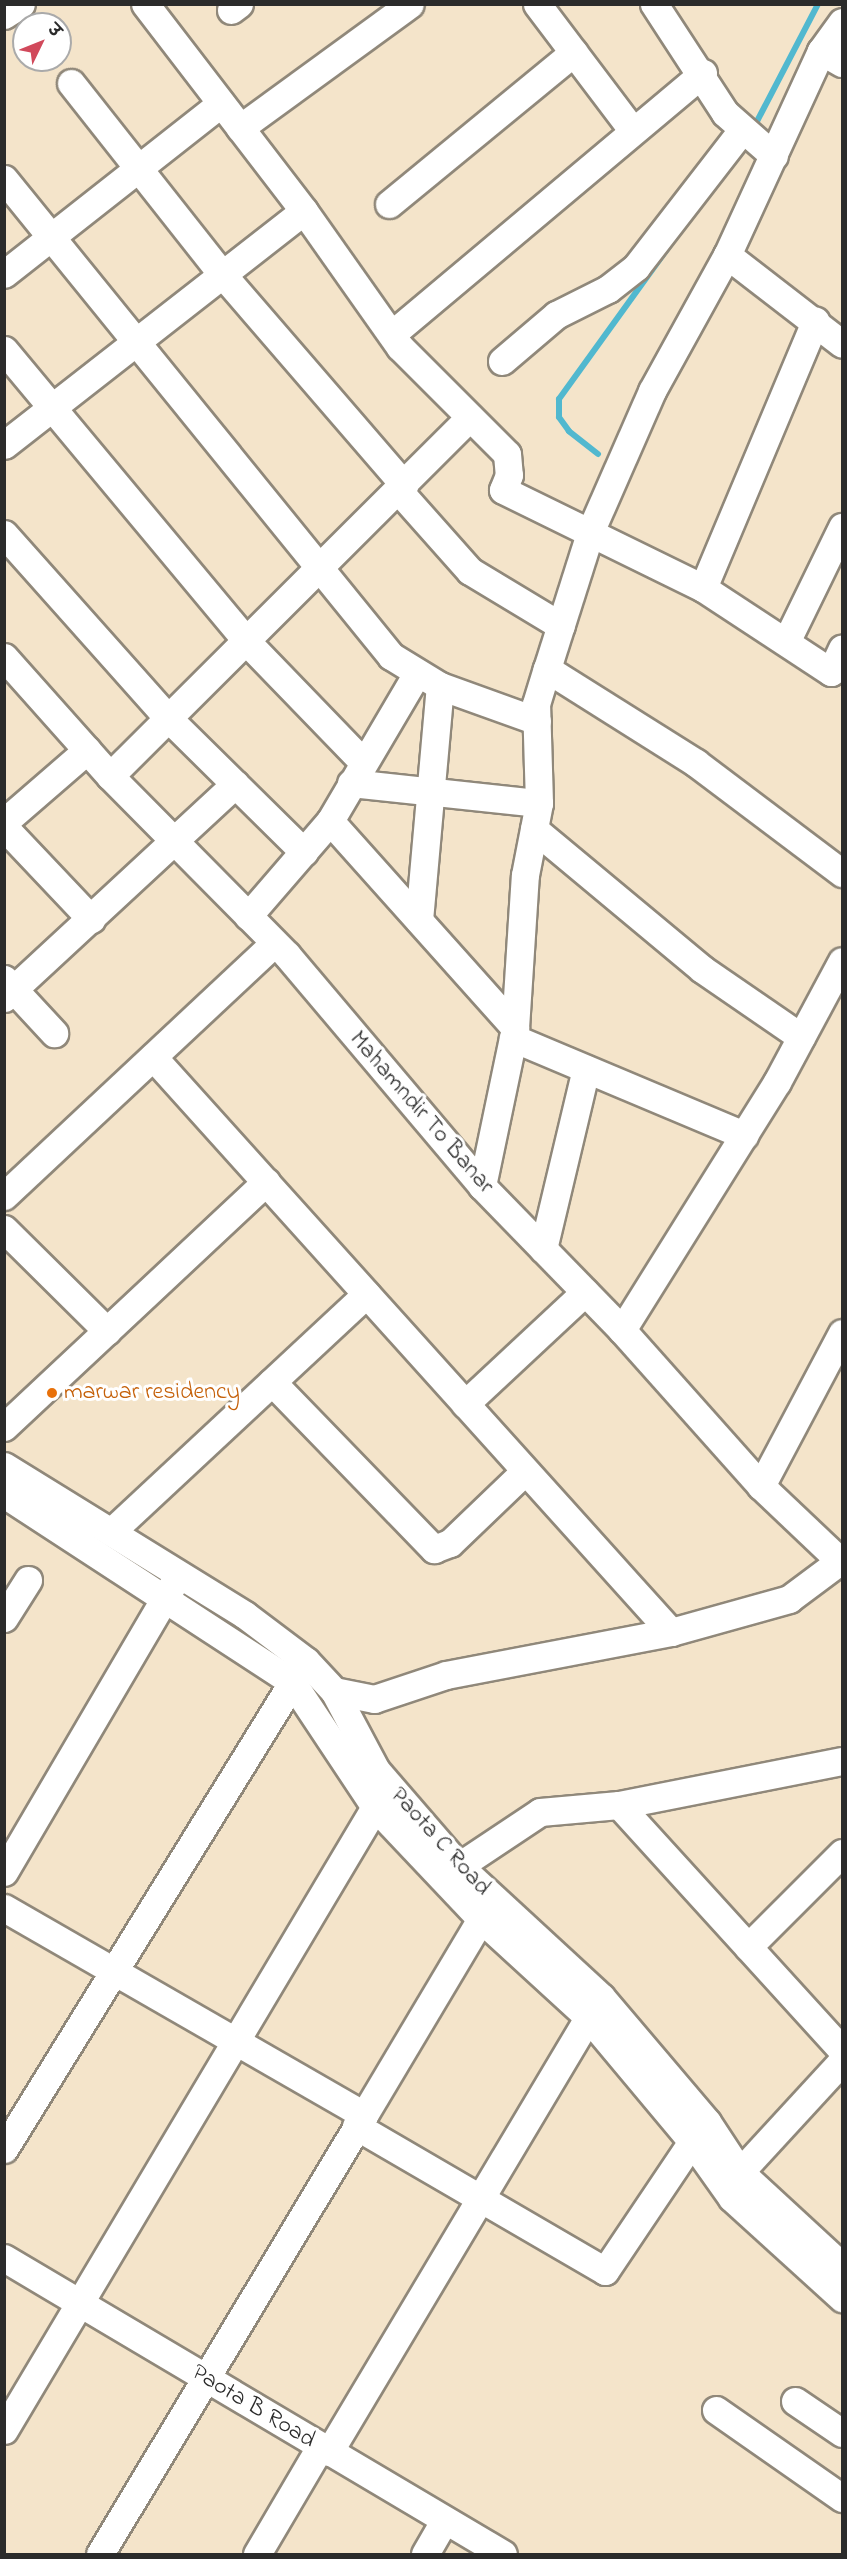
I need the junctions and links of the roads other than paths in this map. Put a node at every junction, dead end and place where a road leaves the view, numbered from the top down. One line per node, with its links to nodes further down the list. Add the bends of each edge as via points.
1 (21, 4): 6 (street)
2 (145, 4): 12 (street)
3 (410, 4): 13 (street)
4 (537, 4): 8 (street)
5 (654, 4): 10 (street)
6 (4, 15)
7 (843, 22): 9 (street)
8 (573, 52): 14 (street); 19 (street)
9 (832, 57): 16 (street)
10 (703, 73): 14 (street); 15 (street)
11 (71, 83): 17 (street)
12 (221, 103): 13 (street); 17 (street)
13 (240, 128): 20 (street)
14 (633, 131): 26 (street)
15 (741, 131): 16 (street); 30 (street, via 636,267 608,289 556,315)
16 (774, 156): 22 (street)
17 (140, 170): 21 (street); 24 (street)
18 (4, 179): 21 (street)
19 (388, 204)
20 (304, 210): 24 (street); 26 (street)
21 (51, 237): 23 (street); 27 (street)
22 (727, 255): 25 (street); 36 (street, via 652,391)
23 (4, 274)
24 (222, 274): 27 (street); 34 (street)
25 (814, 321): 28 (street); 39 (street)
26 (392, 334): 32 (street)
27 (136, 344): 31 (street); 38 (street)
28 (843, 344)
29 (4, 350): 31 (street)
30 (502, 361)
31 (49, 410): 33 (street); 42 (street)
32 (470, 417): 34 (street); 36 (street, via 507,454 508,475 503,490)
33 (4, 445)
34 (401, 488): 38 (street); 40 (street, via 470,571)
35 (843, 527): 41 (street)
36 (591, 530): 39 (street); 40 (street)
37 (4, 534): 48 (street)
38 (319, 572): 42 (street); 47 (street, via 377,641)
39 (703, 588): 41 (street)
40 (561, 626): 45 (street)
41 (787, 640): 46 (street)
42 (248, 643): 48 (street); 51 (street)
43 (843, 648): 46 (street)
44 (4, 657): 50 (street, Mahamndir To Banar)
45 (547, 669): 49 (street); 62 (street, via 696,763)
46 (837, 676)
47 (428, 681): 49 (street); 51 (street); 54 (street)
48 (168, 718): 52 (street); 53 (street)
49 (537, 721): 55 (street)
50 (87, 750): 52 (street, Mahamndir To Banar); 57 (street)
51 (356, 772): 54 (street); 56 (street)
52 (110, 776): 60 (street, Mahamndir To Banar)
53 (235, 784): 60 (street); 61 (street)
54 (428, 792): 55 (street); 65 (street)
55 (539, 802): 59 (street)
56 (330, 821): 61 (street); 65 (street)
57 (4, 822)
58 (4, 826): 64 (street)
59 (534, 829): 70 (street, via 525,875); 71 (street, via 702,969)
60 (174, 843): 63 (street, Mahamndir To Banar); 64 (street)
61 (304, 852): 63 (street)
62 (843, 873)
63 (248, 916): 66 (street, Mahamndir To Banar)
64 (91, 919): 68 (street)
65 (419, 920): 70 (street)
66 (274, 943): 72 (street); 76 (street, Mahamndir To Banar)
67 (843, 961): 71 (street)
68 (8, 989): 69 (street)
69 (54, 1033)
70 (514, 1033): 73 (street); 76 (street)
71 (801, 1037): 74 (street)
72 (153, 1057): 75 (street); 77 (street)
73 (586, 1069): 74 (street); 79 (street)
74 (744, 1135): 82 (street)
75 (266, 1182): 81 (street); 83 (street)
76 (482, 1186): 79 (street, Mahamndir To Banar)
77 (4, 1196)
78 (4, 1229): 83 (street)
79 (543, 1249): 80 (street, Mahamndir To Banar)
80 (585, 1292): 82 (street, Mahamndir To Banar); 86 (street)
81 (366, 1294): 85 (street); 86 (street)
82 (622, 1330): 90 (street, Mahamndir To Banar)
83 (107, 1331): 87 (street)
84 (843, 1333): 90 (street)
85 (272, 1382): 89 (street, via 434,1549 450,1543); 92 (street)
86 (465, 1404): 89 (street)
87 (4, 1428)
88 (4, 1466): 92 (street, Paota C Road)
89 (525, 1471): 97 (street)
90 (762, 1486): 93 (street, Mahamndir To Banar)
91 (4, 1494): 95 (street)
92 (111, 1532): 95 (street, Paota C Road)
93 (841, 1562): 97 (street, via 789,1599)
94 (28, 1580): 96 (street)
95 (172, 1585): 98 (street, Paota C Road); 105 (street)
96 (4, 1618)
97 (671, 1632): 99 (street, via 446,1675 374,1699)
98 (299, 1672): 99 (street, Paota C Road); 102 (street); 109 (street)
99 (334, 1691): 104 (street, Paota C Road, via 376,1770)
100 (843, 1761): 101 (street)
101 (619, 1805): 104 (street, via 540,1812); 108 (street)
102 (375, 1807): 107 (street); 111 (street)
103 (843, 1853): 108 (street)
104 (459, 1866): 107 (street, Paota C Road)
105 (4, 1872)
106 (4, 1908): 109 (street)
107 (486, 1909): 110 (street, Paota C Road); 114 (street)
108 (748, 1947): 112 (street)
109 (110, 1971): 111 (street); 116 (street)
110 (594, 2007): 115 (street, Paota C Road); 118 (street)
111 (233, 2044): 114 (street); 122 (street)
112 (843, 2050)
113 (843, 2061): 117 (street)
114 (360, 2121): 118 (street); 123 (street)
115 (699, 2130): 117 (street, Paota C Road); 118 (street, via 605,2271); 121 (street, via 732,2198)
116 (4, 2149)
117 (740, 2172): 120 (street, Paota C Road)
118 (482, 2199): 128 (street)
119 (4, 2258): 122 (street, Paota B Road)
120 (843, 2266)
121 (843, 2298)
122 (78, 2302): 123 (street, Paota B Road); 126 (street)
123 (204, 2378): 128 (street, Paota B Road); 131 (street)
124 (795, 2401): 127 (street)
125 (716, 2410): 129 (street)
126 (4, 2430)
127 (843, 2433)
128 (324, 2449): 130 (street, Paota B Road); 132 (street)
129 (843, 2498)
130 (444, 2520): 133 (street); 134 (street, Paota B Road)
131 (100, 2554)
132 (257, 2554)
133 (425, 2554)
134 (503, 2554)

